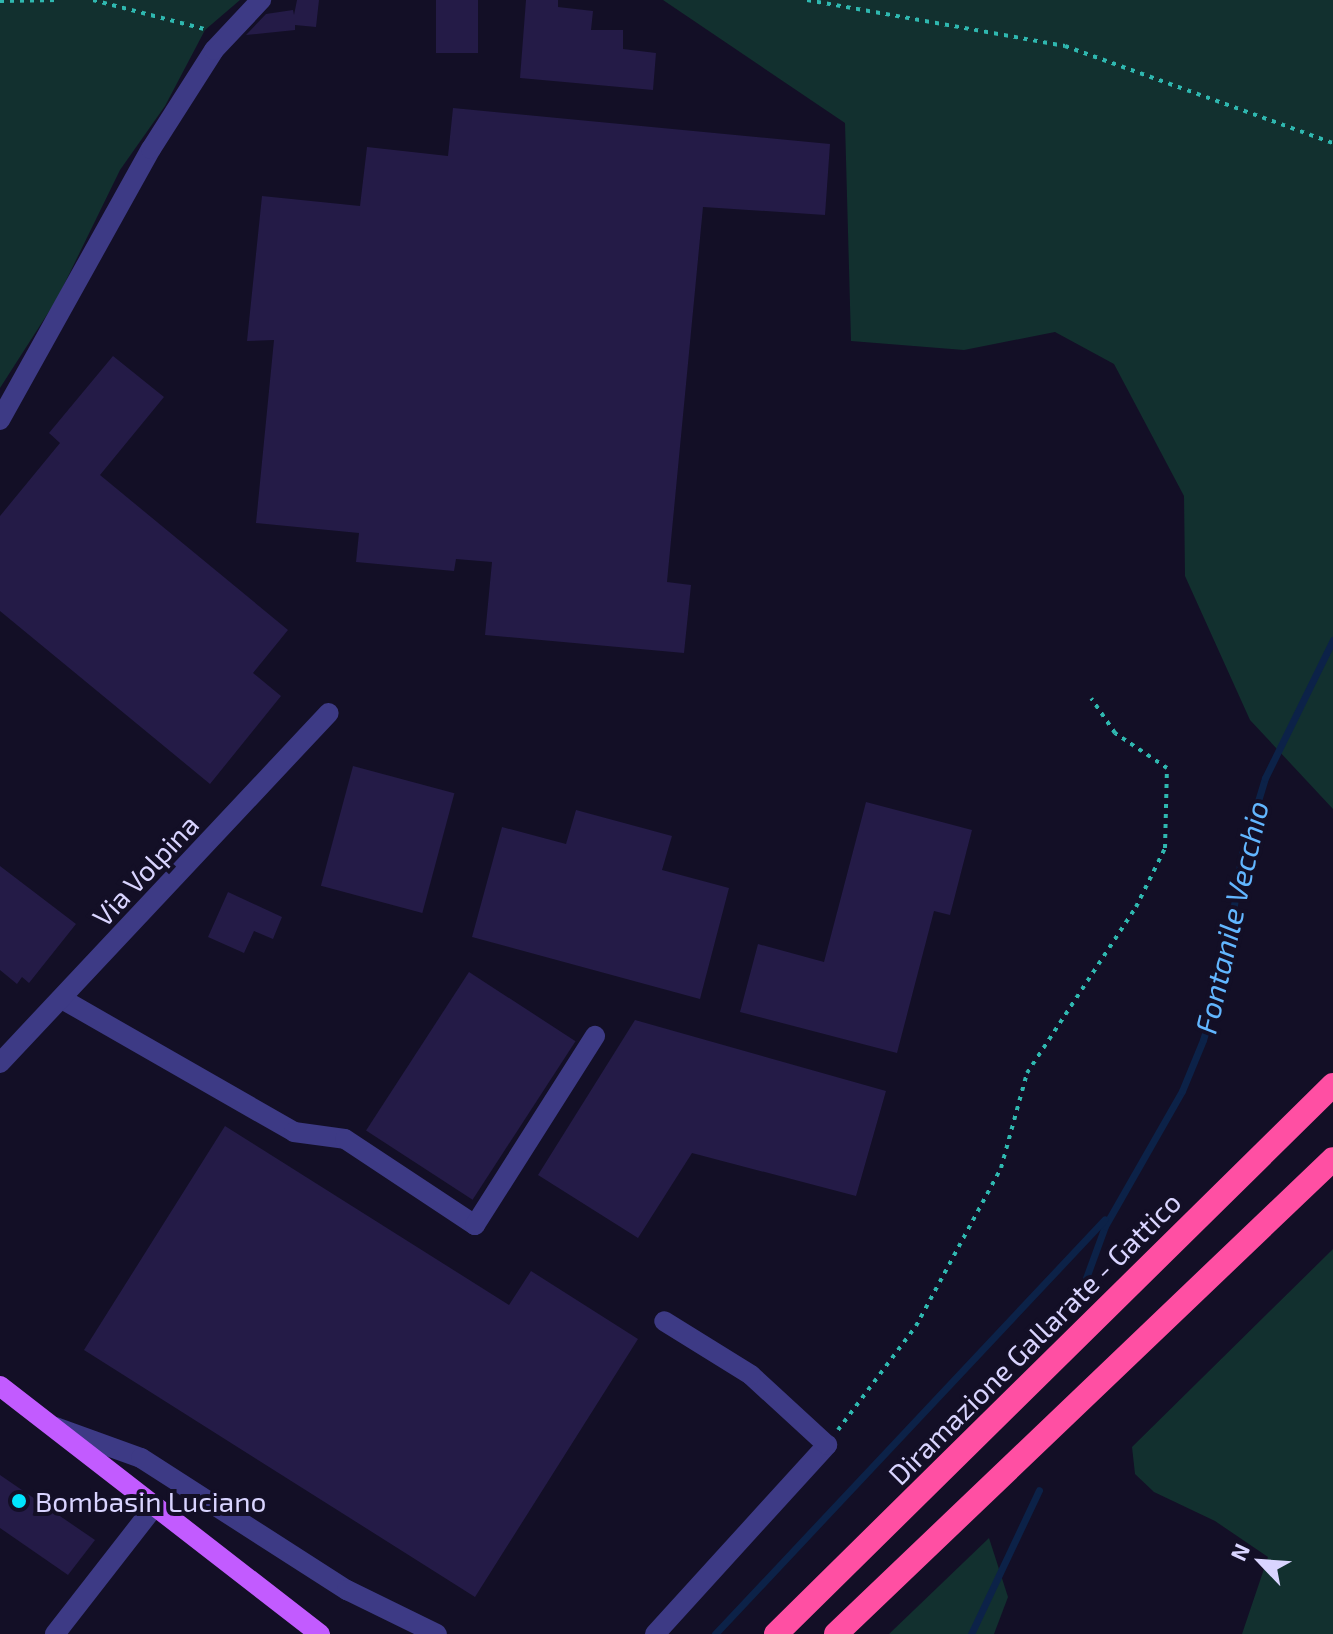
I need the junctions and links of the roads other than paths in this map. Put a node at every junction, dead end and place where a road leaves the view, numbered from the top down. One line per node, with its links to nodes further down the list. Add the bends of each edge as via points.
1 (261, 0): 2 (street, via 226,34 151,149)
2 (0, 420)
3 (329, 713): 4 (street, Via Volpina)
4 (62, 999): 5 (street, via 294,1132 345,1139 475,1225); 6 (street, Via Volpina)
5 (595, 1036)
6 (0, 1063)
7 (1333, 1085): 17 (highway, Diramazione Gallarate - Gattico)
8 (1333, 1159): 18 (highway)
9 (664, 1321): 16 (street, via 751,1375 827,1445)
10 (0, 1386): 11 (main road)
11 (46, 1424): 12 (main road); 15 (street, via 141,1458 347,1590)
12 (154, 1507): 13 (street); 14 (main road)
13 (55, 1634)
14 (320, 1634)
15 (437, 1634)
16 (655, 1634)
17 (776, 1634)
18 (836, 1634)

